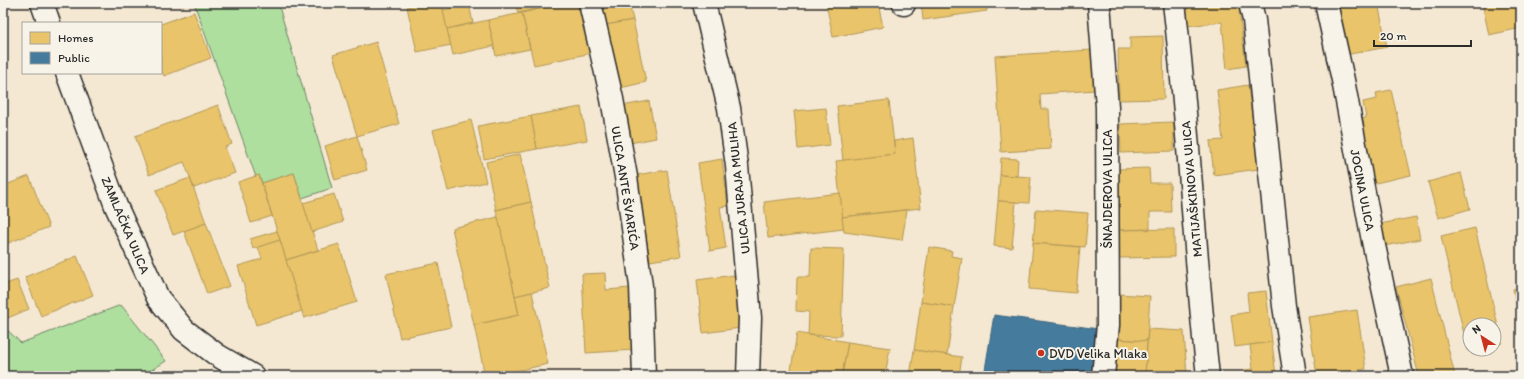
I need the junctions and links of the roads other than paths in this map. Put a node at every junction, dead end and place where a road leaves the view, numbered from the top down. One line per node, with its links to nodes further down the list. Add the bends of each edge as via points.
1 (42, 3): 8 (street)
2 (590, 3): 11 (street, ULICA ANTE ŠVARIĆA, via 612,99 626,177 641,286)
3 (704, 3): 12 (street, ULICA JURAJA MULIHA, via 729,108 737,166 750,318)
4 (1099, 3): 13 (street, ŠNAJDEROVA ULICA, via 1107,107 1108,325)
5 (1174, 3): 14 (street, MATIJAŠKINOVA ULICA)
6 (1250, 3): 15 (street)
7 (1326, 3): 16 (street, JOCINA ULICA)
8 (49, 22)
9 (67, 74): 10 (street, ZAMLAČKA ULICA, via 116,206 158,298 184,330 217,355)
10 (253, 376)
11 (644, 376)
12 (748, 376)
13 (1103, 376)
14 (1208, 376)
15 (1294, 376)
16 (1402, 376)

